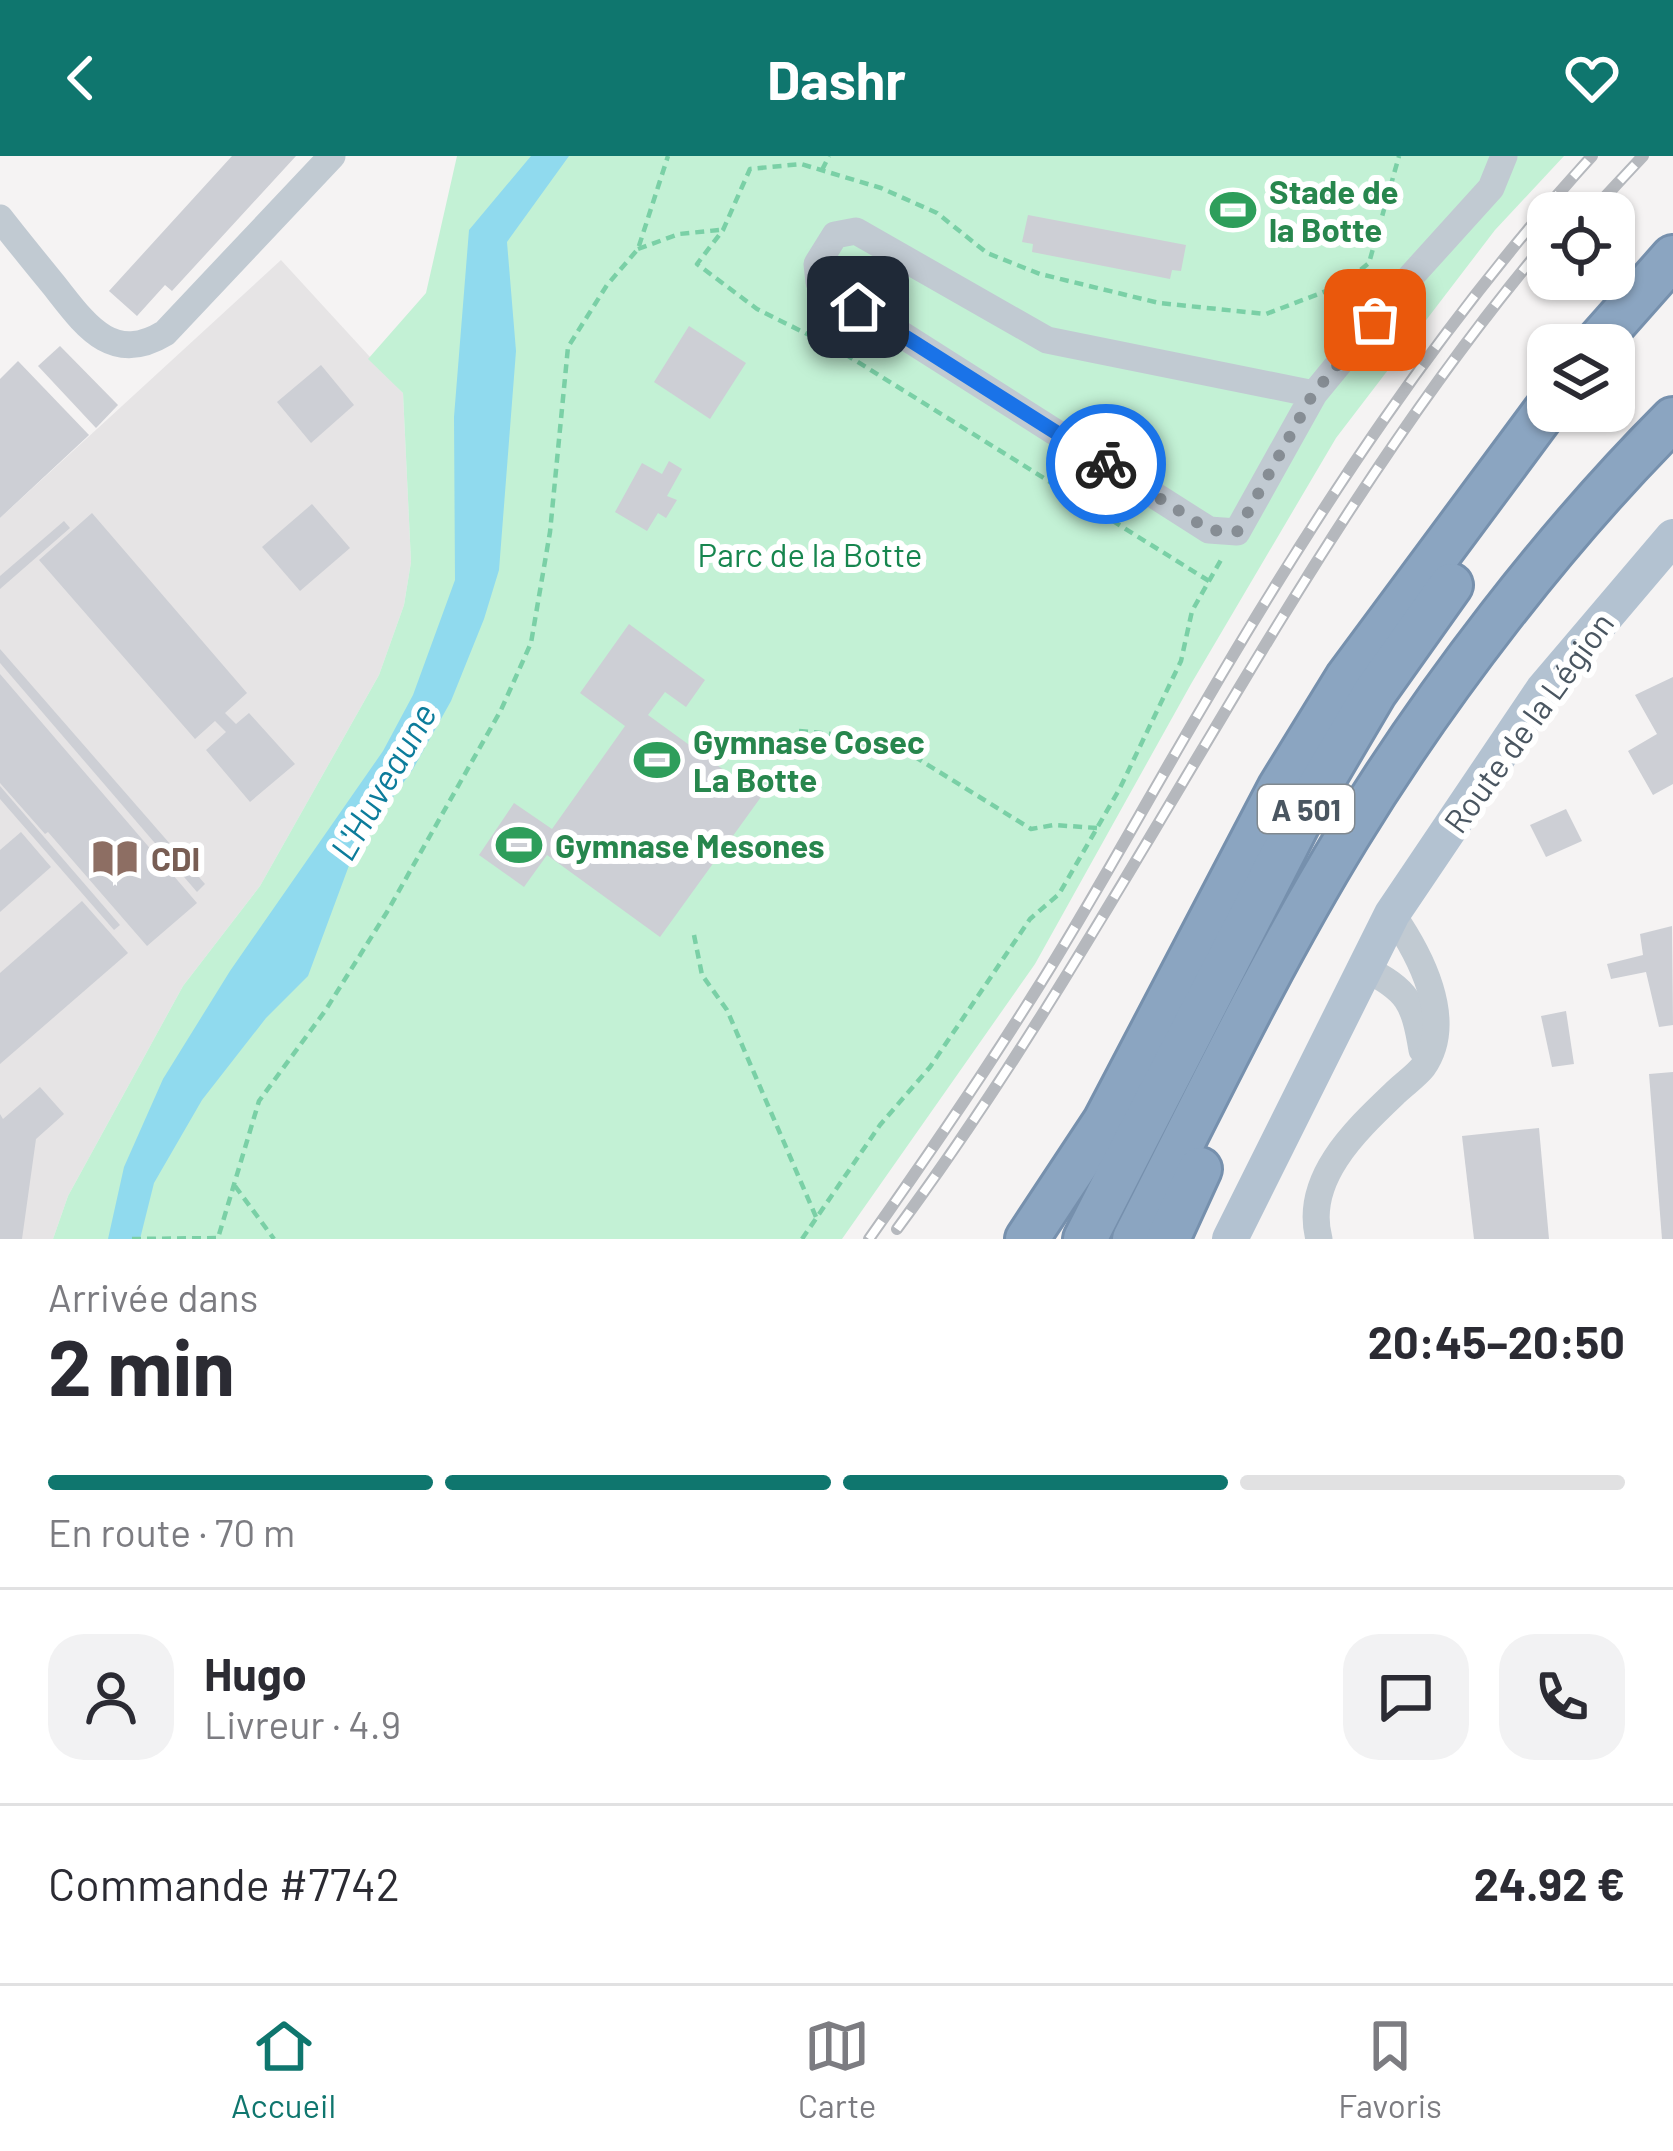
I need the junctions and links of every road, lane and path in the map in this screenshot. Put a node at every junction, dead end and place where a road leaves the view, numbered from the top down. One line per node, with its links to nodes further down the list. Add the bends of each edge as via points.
1 (332, 156): 8 (street, via 145,345 91,332)
2 (668, 156): 10 (path)
3 (797, 156): 6 (path)
4 (829, 156): 7 (path)
5 (1504, 156): 15 (street, via 1491,188)
6 (801, 164)
7 (822, 170)
8 (0, 218)
9 (723, 230): 10 (path)
10 (638, 249): 28 (path, via 568,347 531,643 387,912 259,1101)
11 (1673, 257): 13 (highway)
12 (1673, 292): 14 (highway)
13 (1614, 324)
14 (1635, 341)
15 (1313, 394): 15 (street, via 1237,532 1209,530 819,282 817,265 835,235 856,232 1048,340)
16 (1673, 419): 20 (highway, A 501)
17 (1529, 432): 35 (highway, via 1346,678 1105,1121)
18 (1565, 432): 36 (highway, A 501, via 1375,692 1302,816)
19 (1673, 537): 24 (main road, Route de la Légion, via 1543,690)
20 (1553, 550): 37 (highway, A 501, via 1348,835); 38 (highway, via 1330,910)
21 (1209, 581): 23 (path, via 1192,610 1181,661)
22 (799, 731): 23 (path, via 899,747 1030,829)
23 (1097, 828): 29 (path, via 1059,894 1030,919)
24 (1392, 914): 26 (main road, Route de la Légion); 27 (street, via 1416,948 1432,995 1436,1026)
25 (694, 934): 29 (path, via 702,975 727,1010)
26 (1364, 968): 27 (street, via 1412,1003); 39 (main road, Route de la Légion)
27 (1424, 1066): 40 (street, via 1327,1171 1317,1198)
28 (234, 1185): 32 (path); 33 (path)
29 (816, 1217): 34 (path)
30 (162, 1237): 31 (path); 32 (path)
31 (132, 1239)
32 (218, 1239)
33 (274, 1239)
34 (802, 1239)
35 (1027, 1239)
36 (1084, 1239)
37 (1134, 1239)
38 (1168, 1239)
39 (1230, 1239)
40 (1318, 1239)

